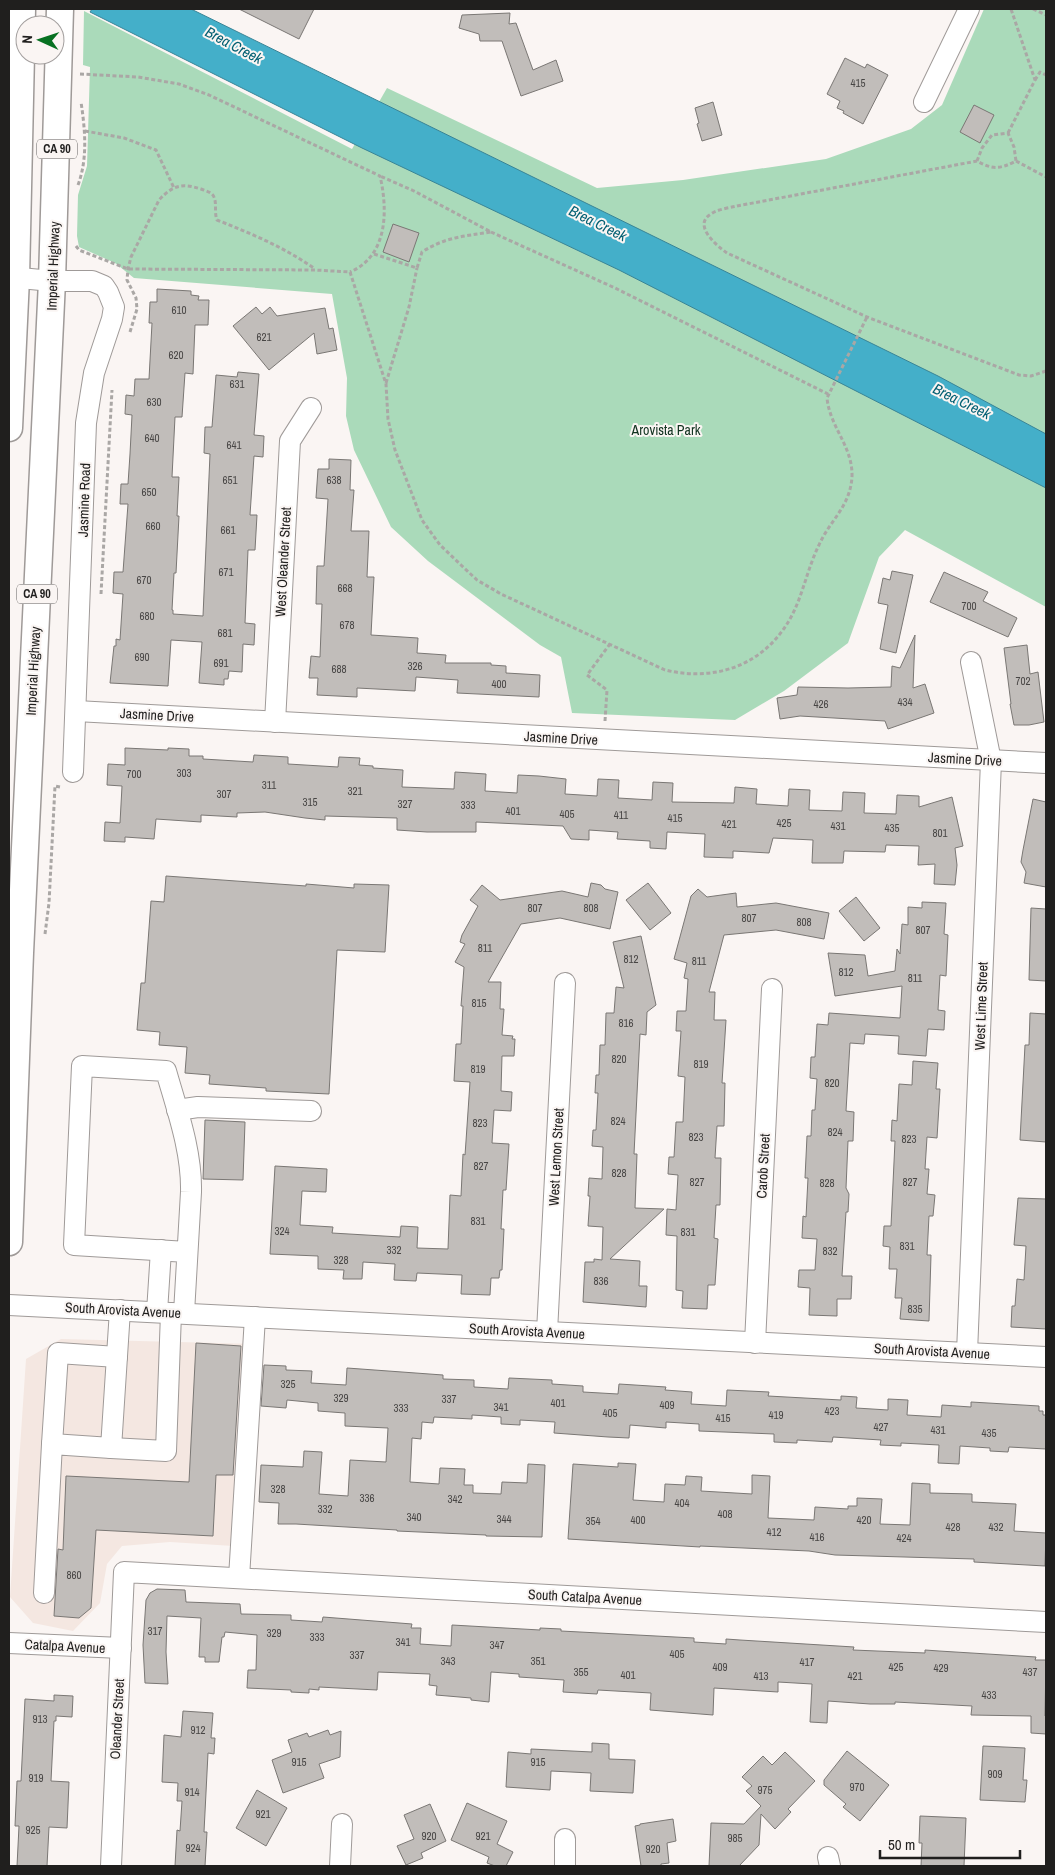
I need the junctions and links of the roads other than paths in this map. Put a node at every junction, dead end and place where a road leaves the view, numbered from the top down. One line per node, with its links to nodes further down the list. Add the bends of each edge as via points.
1 (968, 9): 4 (street)
2 (60, 13): 6 (main road, Imperial Highway / CA 90)
3 (20, 65): 5 (main road, CA 90)
4 (924, 102)
5 (12, 277): 6 (street, Jasmine Road); 8 (main road, CA 90)
6 (52, 281): 10 (street, Jasmine Road, via 92,281 104,286 114,307 94,373 86,423); 15 (main road, Imperial Highway / CA 90)
7 (311, 408): 11 (street, West Oleander Street, via 290,441)
8 (9, 428)
9 (971, 662): 12 (street, West Lime Street)
10 (76, 711): 11 (street, Jasmine Drive); 14 (street, Jasmine Road)
11 (275, 722): 12 (street, Jasmine Drive)
12 (991, 761): 13 (street, Jasmine Drive); 29 (street, West Lime Street)
13 (1046, 763)
14 (73, 772)
15 (14, 953): 20 (main road, Imperial Highway / CA 90)
16 (565, 983): 27 (street, West Lemon Street)
17 (772, 989): 28 (street, Carob Street)
18 (177, 1110): 19 (street, via 198,1107); 21 (street, via 166,1071 82,1066 74,1245); 22 (street, via 192,1174)
19 (311, 1111)
20 (9, 1242)
21 (161, 1250): 22 (street); 25 (street)
22 (187, 1252): 25 (street)
23 (9, 1305): 24 (street, South Arovista Avenue)
24 (120, 1310): 25 (street, South Arovista Avenue); 30 (street)
25 (170, 1313): 26 (street, South Arovista Avenue); 33 (street, via 166,1451)
26 (254, 1317): 27 (street, South Arovista Avenue); 35 (street)
27 (547, 1332): 28 (street, South Arovista Avenue)
28 (755, 1342): 29 (street, South Arovista Avenue)
29 (967, 1353): 31 (street, South Arovista Avenue)
30 (117, 1357): 32 (street, via 58,1353); 33 (street)
31 (1046, 1357)
32 (52, 1444): 33 (street); 36 (street)
33 (112, 1448)
34 (124, 1572): 35 (street, South Catalpa Avenue); 39 (street, Oleander Street)
35 (239, 1578): 37 (street, South Catalpa Avenue)
36 (44, 1593)
37 (1046, 1622)
38 (9, 1643): 39 (street, Catalpa Avenue)
39 (121, 1648): 42 (street, Oleander Street)
40 (342, 1824): 43 (street)
41 (565, 1839): 44 (street)
42 (111, 1866)
43 (340, 1866)
44 (564, 1866)

